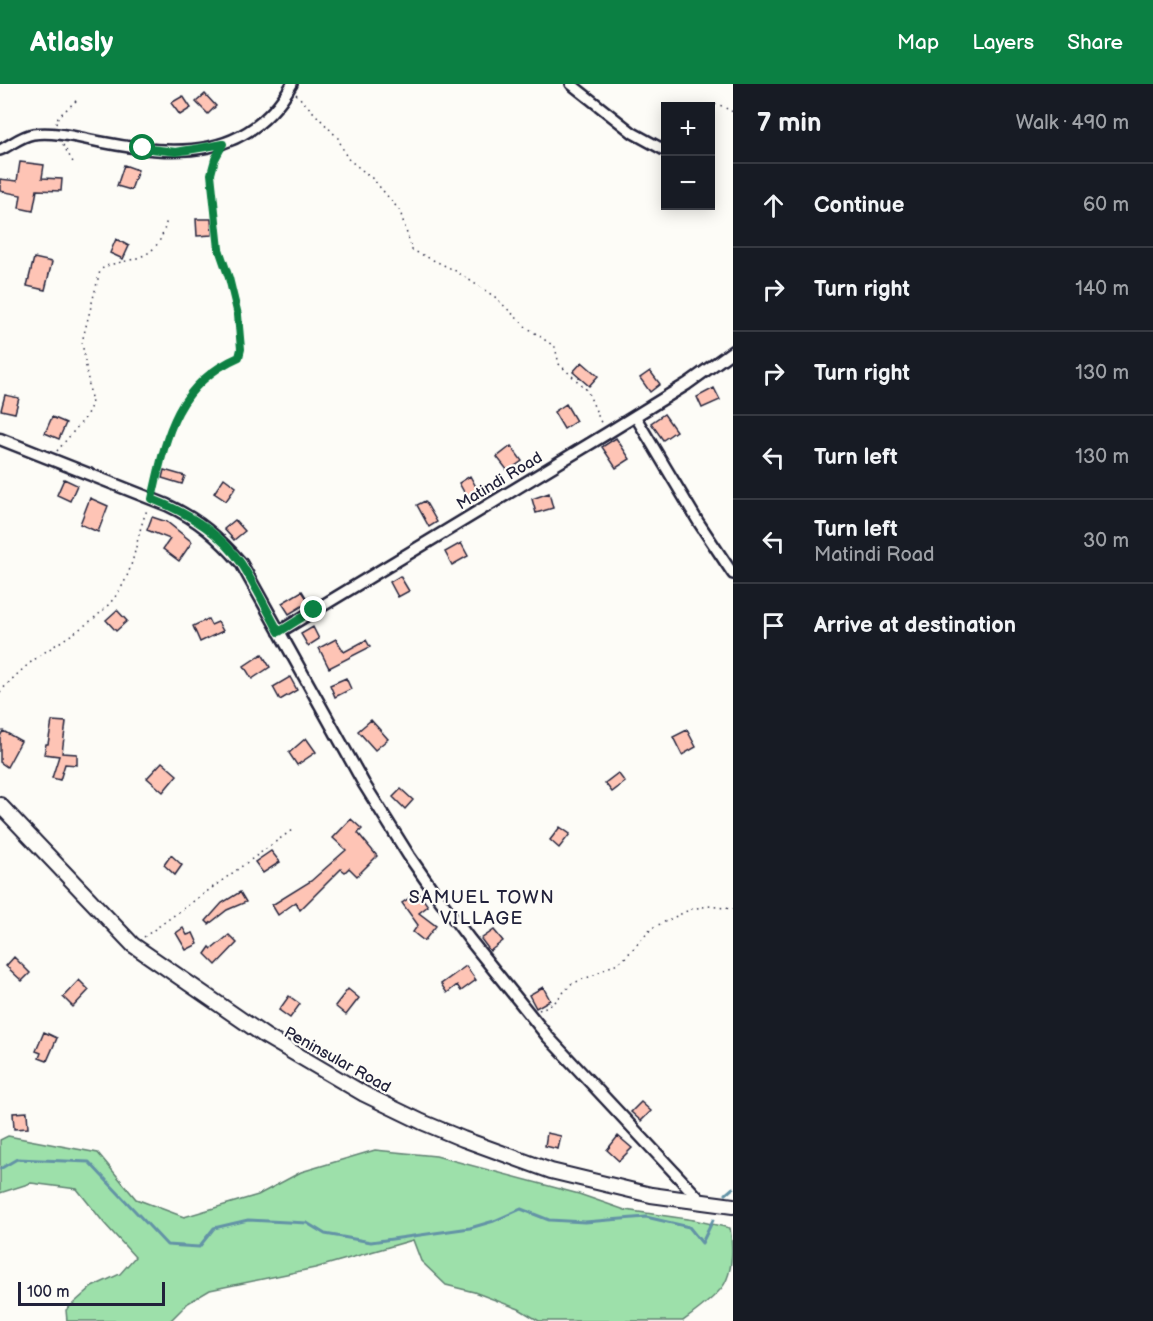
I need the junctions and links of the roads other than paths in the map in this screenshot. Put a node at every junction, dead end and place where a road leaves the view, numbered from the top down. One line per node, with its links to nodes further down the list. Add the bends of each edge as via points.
1 (571, 84): 3 (street, via 633,133)
2 (291, 86): 4 (street, via 249,132 223,144 176,152 129,148 56,133 32,135)
3 (661, 148)
4 (0, 150)
5 (733, 351): 6 (street, Matindi Road)
6 (635, 416): 8 (street); 9 (street, Matindi Road)
7 (0, 439): 9 (street, via 190,516 218,537 241,563)
8 (733, 574)
9 (279, 632): 11 (street, via 364,784 409,856 470,940 548,1037)
10 (0, 806): 11 (main road, Peninsular Road, via 133,945 266,1036 364,1094 422,1122 551,1171 640,1193)
11 (702, 1202): 12 (main road, Peninsular Road)
12 (733, 1206)

